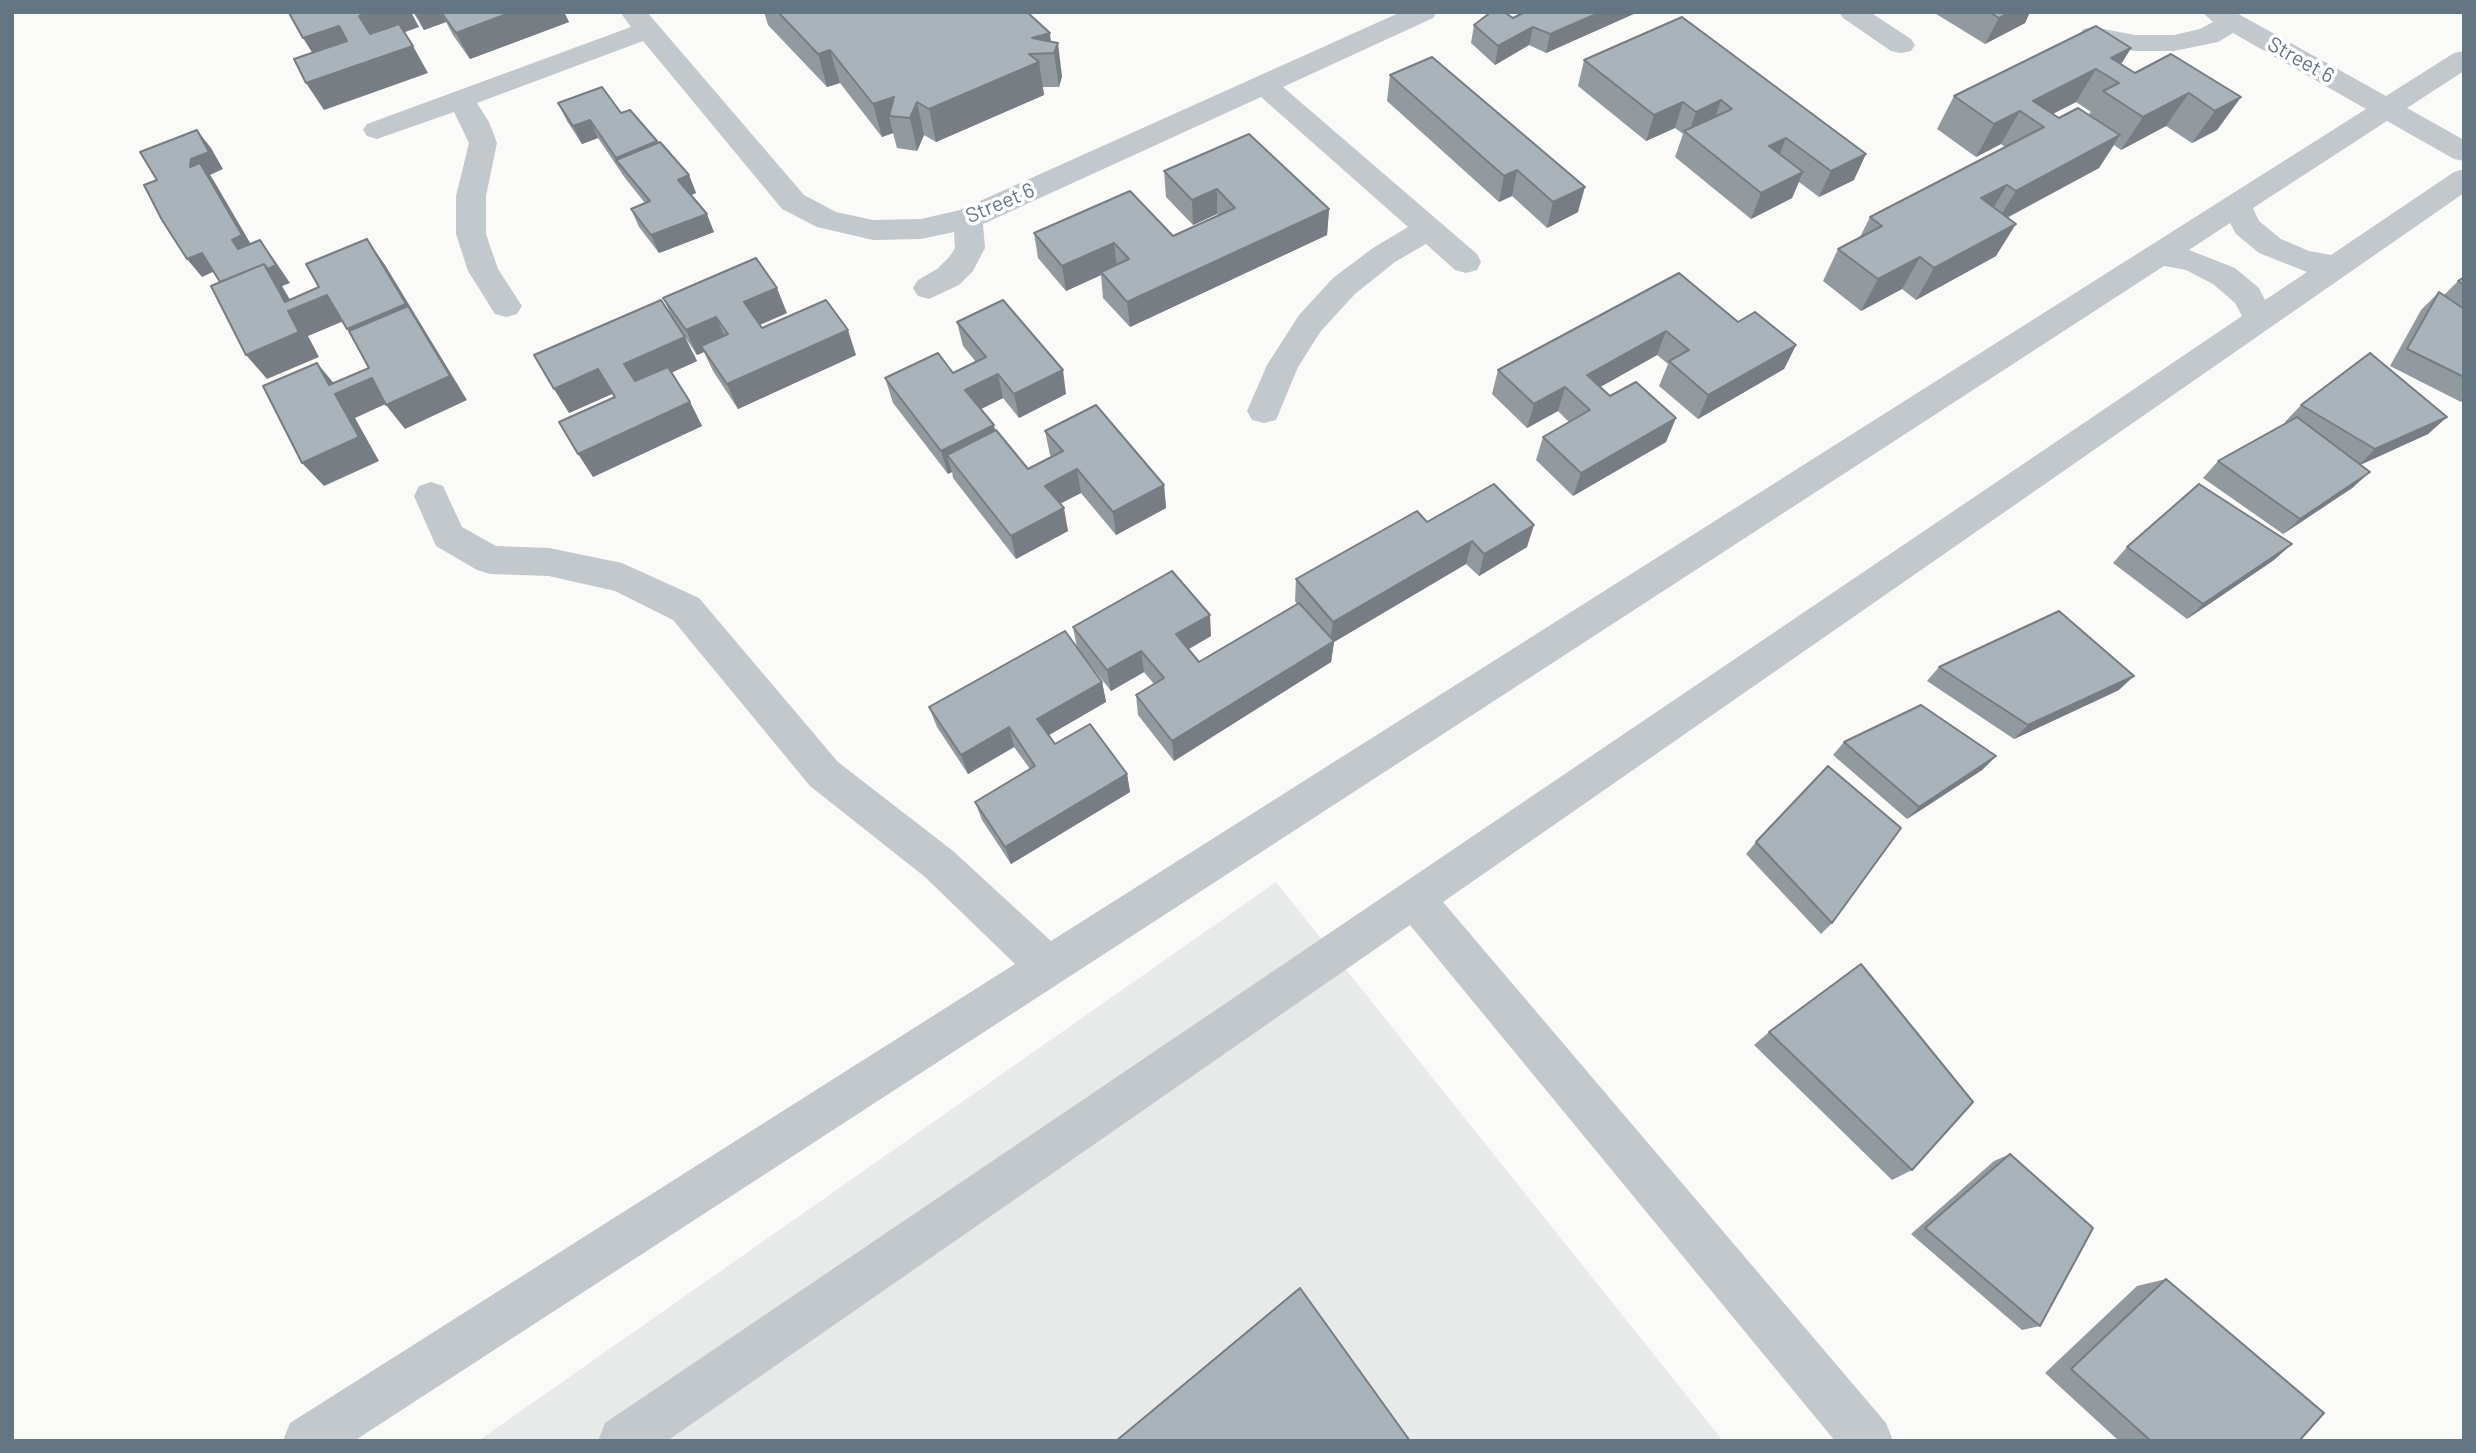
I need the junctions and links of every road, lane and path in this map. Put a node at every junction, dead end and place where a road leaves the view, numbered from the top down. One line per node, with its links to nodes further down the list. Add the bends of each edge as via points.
1 (1424, 12): 8 (street, Street 6)
2 (1852, 12): 6 (street)
3 (2224, 17): 5 (street, via 2208,36 2174,43 2135,43); 10 (street, Street 6)
4 (640, 21): 9 (street); 15 (street, Street 6, via 793,202 828,220 873,230 922,229)
5 (2093, 35)
6 (1901, 45)
7 (2464, 60): 10 (street)
8 (1264, 85): 15 (street, Street 6); 16 (street)
9 (460, 99): 11 (street); 21 (street, via 483,143 471,196 471,234 483,271)
10 (2387, 109): 12 (street, Street 6); 14 (street)
11 (377, 130)
12 (2464, 152)
13 (2464, 179): 19 (street)
14 (2237, 206): 17 (street); 19 (street, via 2247,227 2270,246)
15 (968, 219): 20 (street, via 970,248 948,277)
16 (1428, 229): 18 (street); 23 (street, via 1343,286 1310,323 1283,365)
17 (2161, 255): 22 (street, via 2193,261 2224,276 2248,296); 26 (street)
18 (1466, 262)
19 (2335, 267): 22 (street)
20 (929, 288)
21 (506, 306)
22 (2259, 319): 25 (street)
23 (1264, 411)
24 (431, 496): 26 (street, via 447,536 490,560 549,562 622,578 686,609 824,774 939,864)
25 (1415, 900): 28 (street); 29 (street)
26 (1048, 967): 27 (street)
27 (308, 1441)
28 (623, 1441)
29 (1868, 1441)

